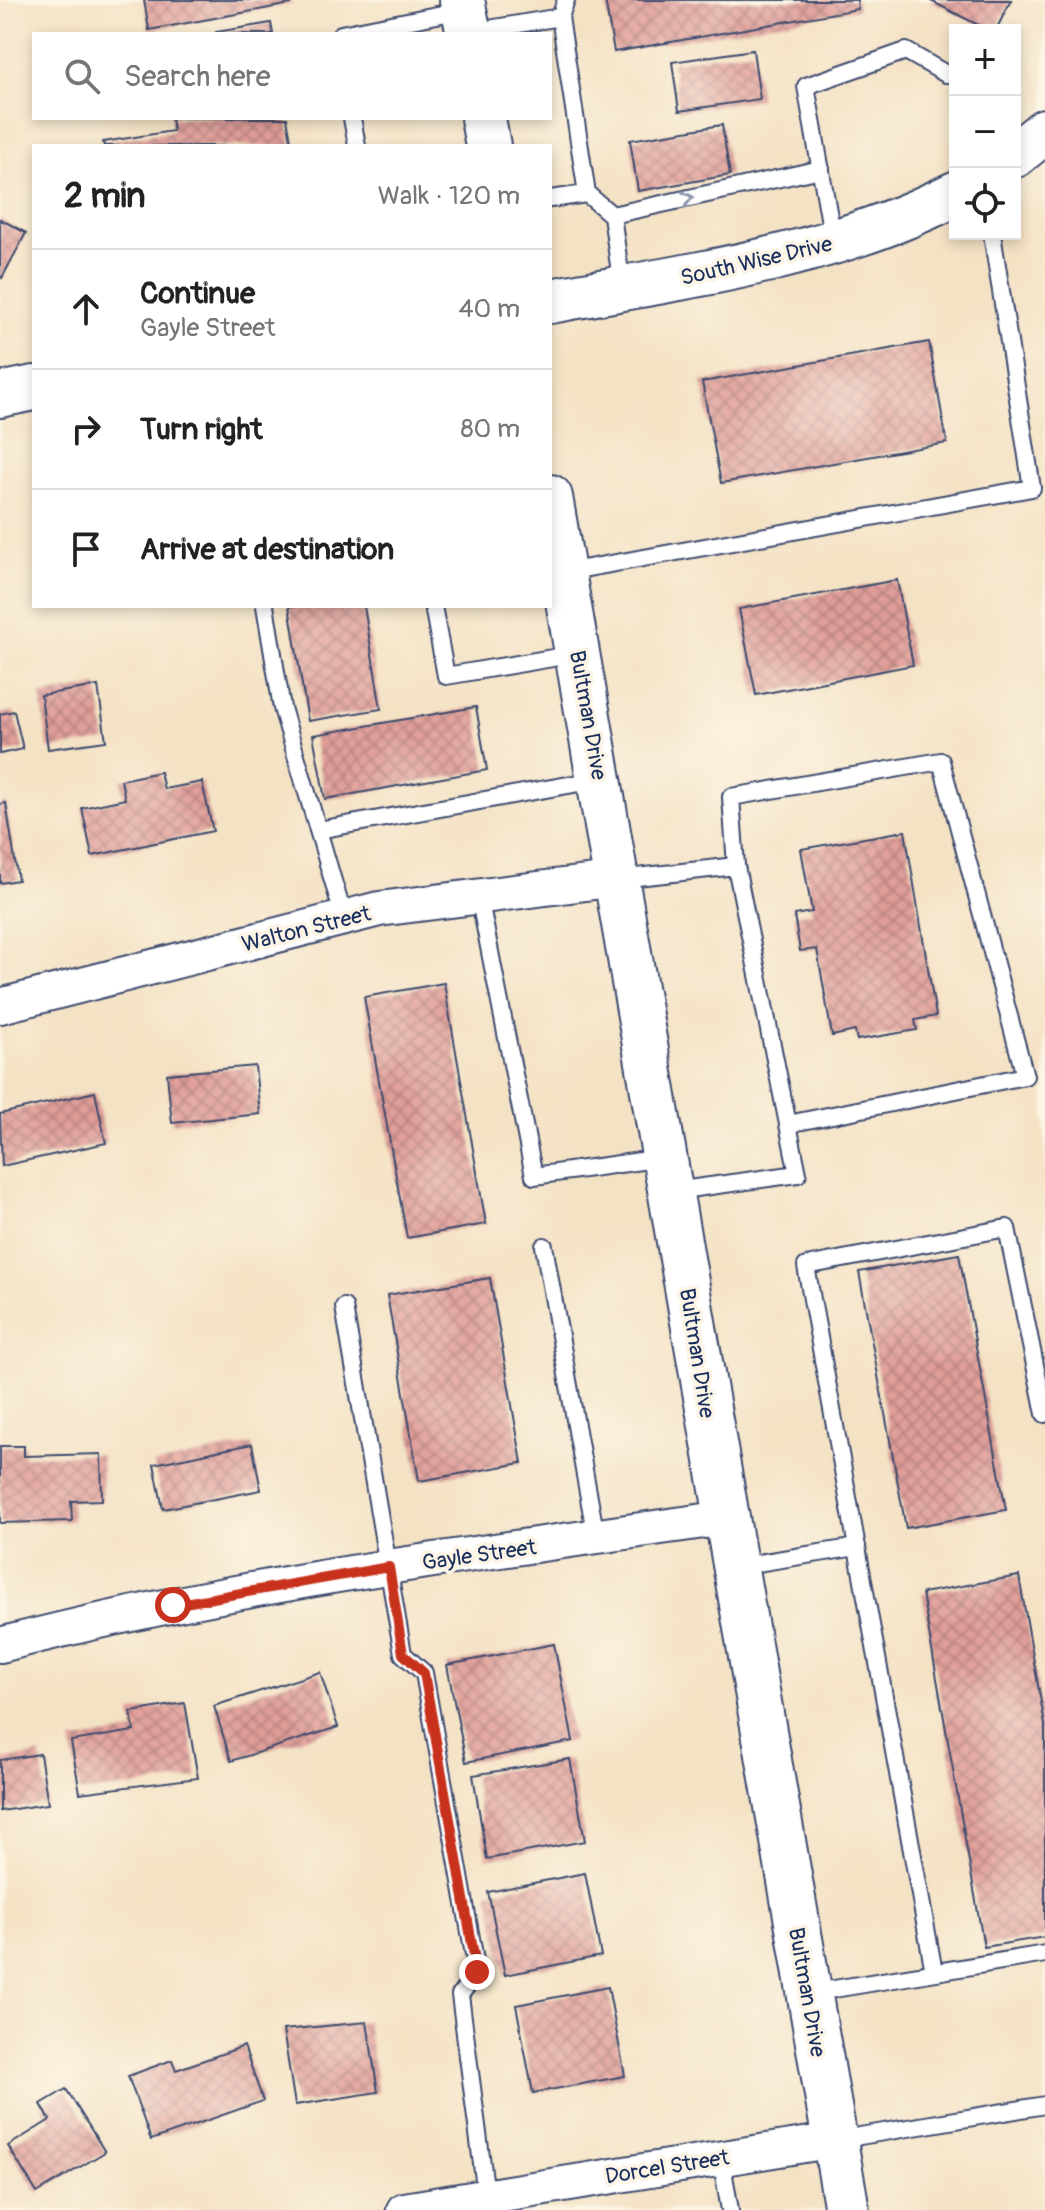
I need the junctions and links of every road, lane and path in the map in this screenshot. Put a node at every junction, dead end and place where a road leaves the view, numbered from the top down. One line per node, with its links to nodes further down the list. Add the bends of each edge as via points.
1 (566, 0): 2 (lane)
2 (560, 17): 3 (lane); 13 (lane)
3 (466, 19): 4 (lane)
4 (358, 32)
5 (946, 74): 12 (lane, via 906,51 806,86)
6 (352, 120): 9 (lane)
7 (483, 120): 10 (main road)
8 (1045, 131): 11 (main road)
9 (357, 144)
10 (488, 144)
11 (1021, 150)
12 (821, 169): 16 (lane, one-way to 12); 18 (lane)
13 (587, 194): 15 (lane); 16 (lane)
14 (949, 197): 18 (main road, South Wise Drive, via 883,228)
15 (552, 199)
16 (612, 215): 19 (lane)
17 (993, 240): 24 (lane, via 1032,488)
18 (834, 242): 19 (main road, South Wise Drive)
19 (623, 288): 20 (main road, South Wise Drive)
20 (552, 301)
21 (32, 388): 22 (main road)
22 (0, 395)
23 (552, 509): 24 (main road, Bultman Drive)
24 (563, 572): 27 (main road, Bultman Drive)
25 (265, 608): 29 (lane, via 282,708)
26 (433, 608): 27 (lane, via 446,676)
27 (578, 653): 28 (main road, Bultman Drive)
28 (600, 779): 29 (lane); 31 (main road, Bultman Drive)
29 (318, 830): 33 (lane)
30 (736, 866): 31 (lane); 35 (lane); 35 (lane, via 731,797 941,761 1025,1076)
31 (618, 879): 32 (street, Walton Street); 36 (main road, Bultman Drive)
32 (479, 896): 33 (street, Walton Street); 36 (lane, via 534,1176)
33 (344, 918): 34 (street, Walton Street)
34 (0, 1006)
35 (788, 1124): 36 (lane, via 798,1174)
36 (668, 1175): 40 (main road, Bultman Drive)
37 (544, 1246): 41 (lane)
38 (344, 1307): 43 (lane)
39 (1045, 1414): 42 (lane, via 1007,1228 806,1266)
40 (725, 1518): 41 (street, Gayle Street); 44 (main road, Bultman Drive)
41 (596, 1537): 43 (street, Gayle Street)
42 (857, 1547): 44 (lane); 47 (lane)
43 (389, 1567): 45 (street, Gayle Street, via 173,1605); 52 (lane, via 403,1654 424,1673 477,1972 460,1995)
44 (733, 1567): 48 (main road, Bultman Drive)
45 (0, 1645)
46 (1045, 1954): 47 (lane)
47 (934, 1972): 48 (lane)
48 (808, 1993): 50 (main road, Bultman Drive)
49 (1045, 2105): 50 (lane)
50 (835, 2140): 51 (street, Dorcel Street); 55 (main road, Bultman Drive)
51 (721, 2158): 52 (street, Dorcel Street); 54 (lane)
52 (504, 2198): 53 (street, Dorcel Street)
53 (404, 2210)
54 (730, 2210)
55 (847, 2210)

